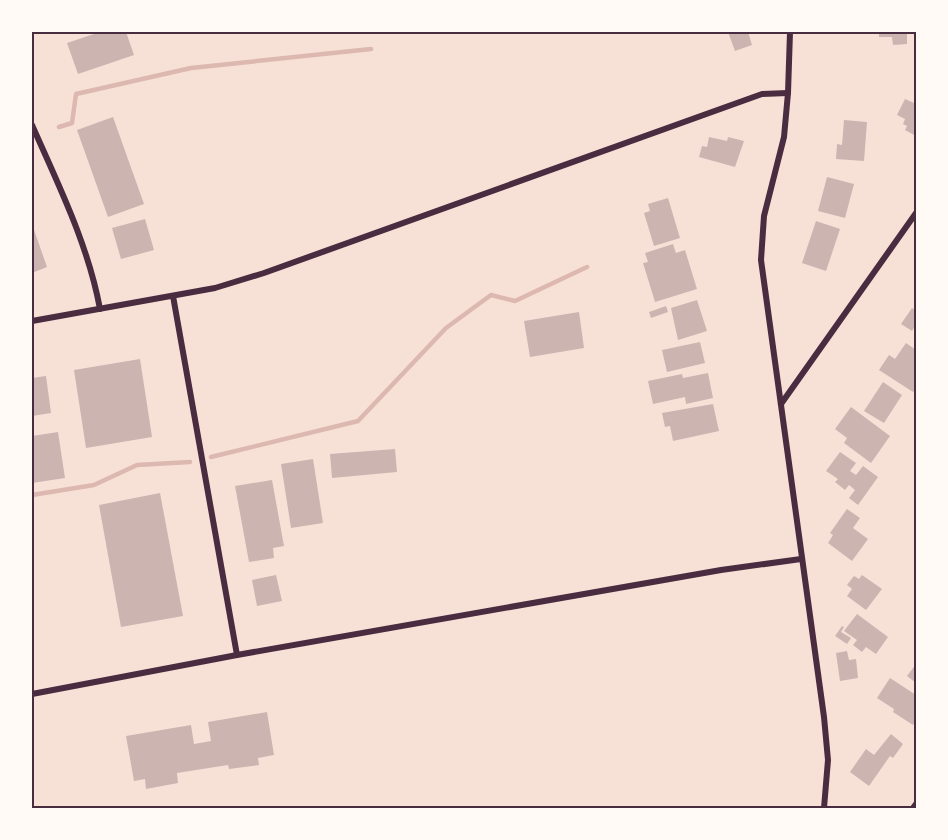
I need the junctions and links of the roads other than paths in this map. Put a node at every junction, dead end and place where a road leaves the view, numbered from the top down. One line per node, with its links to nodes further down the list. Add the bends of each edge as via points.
1 (790, 32): 2 (street)
2 (788, 93): 5 (street, via 762,94 264,273); 8 (street, via 784,137 761,237)
3 (32, 125): 6 (street, via 71,213)
4 (916, 213): 8 (street)
5 (173, 296): 6 (street); 10 (street)
6 (100, 309): 7 (street)
7 (32, 321)
8 (780, 404): 9 (street)
9 (801, 559): 10 (street); 13 (street, via 828,760)
10 (237, 655): 11 (street)
11 (32, 693)
12 (916, 804): 14 (street)
13 (824, 808)
14 (913, 808)

